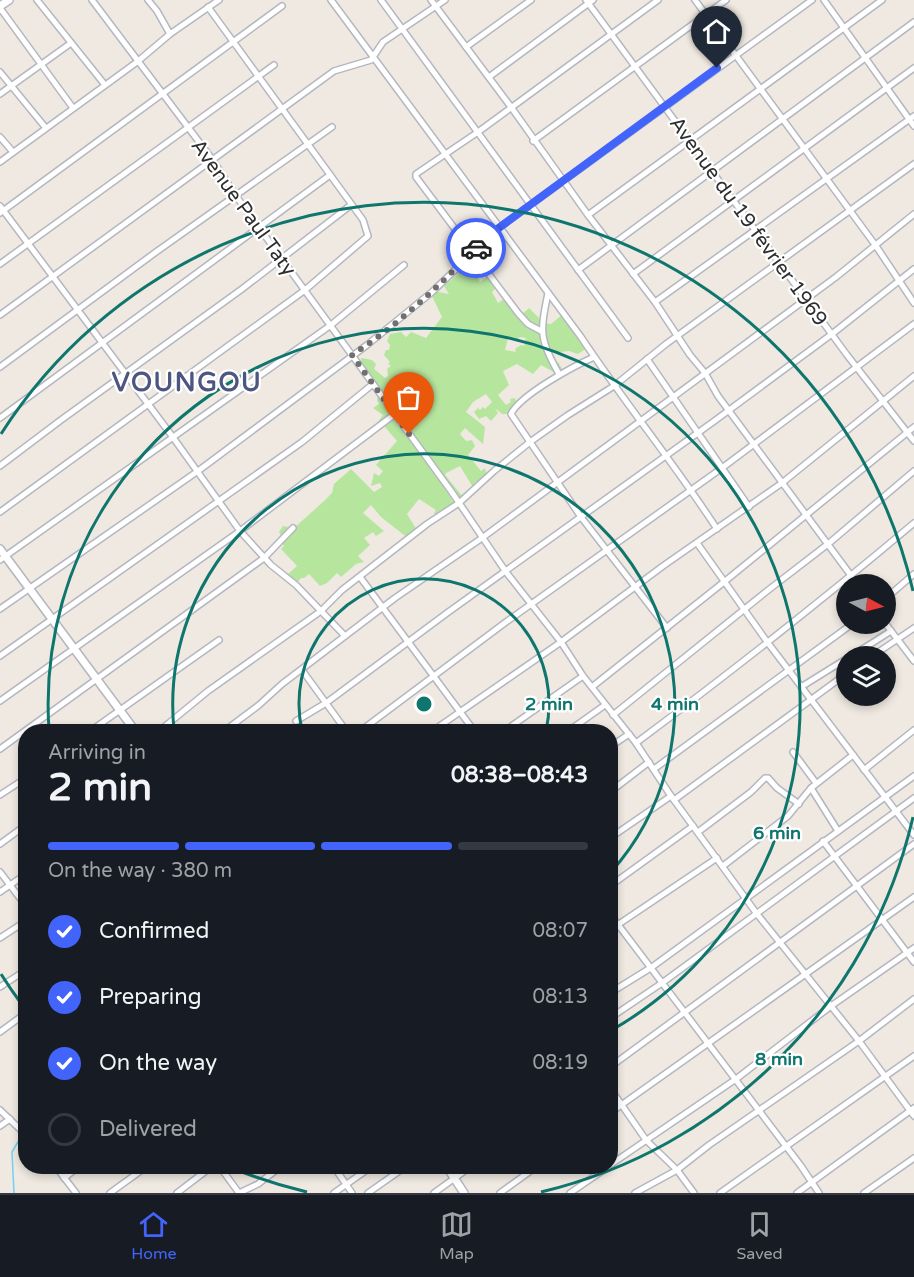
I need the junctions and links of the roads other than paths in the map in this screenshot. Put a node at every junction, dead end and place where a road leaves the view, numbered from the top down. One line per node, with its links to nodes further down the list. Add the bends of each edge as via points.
1 (9, 0): 19 (street)
2 (37, 0): 29 (street)
3 (92, 0): 34 (street, Avenue Paul Taty)
4 (148, 0): 26 (street)
5 (219, 0): 20 (street)
6 (331, 0): 31 (street)
7 (381, 0): 25 (street)
8 (431, 0): 21 (street)
9 (445, 0): 21 (street)
10 (531, 0): 30 (street)
11 (658, 0): 27 (street)
12 (695, 0): 22 (street)
13 (726, 0): 22 (street)
14 (812, 0): 32 (street)
15 (824, 0): 24 (street)
16 (882, 0): 24 (street)
17 (589, 1): 27 (street, Avenue du 19 février 1969); 41 (street)
18 (282, 6): 28 (street)
19 (0, 7): 35 (street)
20 (208, 7): 26 (street); 28 (street)
21 (436, 7): 25 (street); 30 (street)
22 (705, 15): 32 (street); 37 (street)
23 (914, 22): 33 (street)
24 (843, 27): 33 (street); 45 (street)
25 (403, 30): 31 (street, via 383,42); 58 (street)
26 (170, 34): 34 (street)
27 (610, 34): 37 (street, Avenue du 19 février 1969); 48 (street)
28 (232, 42): 40 (street); 47 (street)
29 (71, 43): 35 (street); 42 (street)
30 (466, 47): 41 (street)
31 (374, 55): 51 (street, via 371,60 334,71); 65 (street)
32 (735, 55): 45 (street); 49 (street)
33 (866, 58): 44 (street); 53 (street)
34 (137, 62): 42 (street); 47 (street, Avenue Paul Taty)
35 (40, 65): 43 (street); 50 (street)
36 (274, 65): 40 (street)
37 (634, 66): 49 (street, Avenue du 19 février 1969); 61 (street)
38 (914, 68): 44 (street)
39 (0, 72): 43 (street)
40 (258, 76): 51 (street); 56 (street)
41 (489, 77): 48 (street)
42 (105, 85): 50 (street)
43 (11, 87): 46 (street); 55 (street)
44 (887, 89): 52 (street); 63 (street)
45 (759, 90): 53 (street); 60 (street)
46 (0, 94)
47 (163, 94): 56 (street, Avenue Paul Taty); 77 (street)
48 (511, 107): 58 (street); 61 (street)
49 (664, 107): 60 (street, Avenue du 19 février 1969); 72 (street)
50 (73, 108): 55 (street)
51 (282, 110): 62 (street); 66 (street)
52 (912, 117): 54 (street); 71 (street)
53 (781, 119): 63 (street); 69 (street)
54 (914, 126)
55 (45, 127): 64 (street)
56 (186, 127): 66 (street, Avenue Paul Taty); 84 (street)
57 (332, 127): 62 (street)
58 (478, 132): 65 (street); 76 (street)
59 (0, 137): 64 (street)
60 (689, 140): 69 (street, Avenue du 19 février 1969); 80 (street)
61 (534, 141): 72 (street)
62 (308, 144): 70 (street); 73 (street)
63 (804, 150): 71 (street); 74 (street)
64 (13, 152): 67 (street)
65 (447, 154): 81 (street); 87 (street, via 416,177)
66 (212, 159): 73 (street, Avenue Paul Taty); 95 (street)
67 (0, 162)
68 (914, 164): 78 (street)
69 (712, 170): 74 (street, Avenue du 19 février 1969); 85 (street)
70 (330, 175): 75 (street); 82 (street)
71 (825, 178): 78 (street); 83 (street)
72 (565, 181): 76 (street); 80 (street)
73 (236, 196): 82 (street, Avenue Paul Taty); 102 (street)
74 (734, 201): 83 (street, Avenue du 19 février 1969); 94 (street)
75 (351, 205): 88 (street); 97 (street, via 363,220 368,236)
76 (530, 206): 81 (street); 93 (street)
77 (1, 210): 84 (street)
78 (849, 212): 86 (street); 89 (street)
79 (914, 214): 86 (street)
80 (588, 215): 85 (street)
81 (500, 227): 87 (street); 98 (street)
82 (260, 229): 88 (street, Avenue Paul Taty); 110 (street)
83 (755, 231): 89 (street, Avenue du 19 février 1969); 100 (street)
84 (28, 243): 90 (street); 95 (street)
85 (611, 246): 93 (street); 94 (street)
86 (876, 246): 96 (street); 99 (street)
87 (472, 253): 106 (street, via 528,324); 111 (street, via 432,292)
88 (281, 258): 97 (street, Avenue Paul Taty); 117 (street)
89 (779, 263): 99 (street, Avenue du 19 février 1969); 108 (street)
90 (0, 264)
91 (404, 265): 105 (street)
92 (914, 269): 96 (street)
93 (578, 270): 109 (street)
94 (633, 274): 100 (street)
95 (52, 276): 102 (street); 103 (street)
96 (900, 280): 101 (street); 107 (street)
97 (305, 290): 105 (street, Avenue Paul Taty); 124 (street)
98 (548, 293): 106 (street); 112 (street)
99 (806, 299): 107 (street, Avenue du 19 février 1969); 116 (street)
100 (655, 302): 108 (street)
101 (914, 303)
102 (77, 310): 110 (street); 114 (street)
103 (0, 315)
104 (914, 324): 115 (street)
105 (331, 325): 111 (street, Avenue Paul Taty); 132 (street)
106 (541, 331): 118 (street)
107 (832, 334): 115 (street, Avenue du 19 février 1969); 125 (street)
108 (678, 336): 113 (street); 116 (street)
109 (628, 338)
110 (101, 343): 117 (street); 127 (street)
111 (352, 355): 120 (street, Avenue Paul Taty); 139 (street)
112 (594, 357): 118 (street); 121 (street)
113 (647, 358): 121 (street); 122 (street)
114 (0, 367)
115 (857, 368): 123 (street, Avenue du 19 février 1969); 135 (street)
116 (705, 373): 122 (street); 125 (street)
117 (124, 374): 124 (street); 137 (street)
118 (559, 374): 134 (street, via 512,411 512,417)
119 (914, 376): 123 (street)
120 (373, 384): 126 (street, Avenue Paul Taty); 144 (street, via 302,442)
121 (614, 386): 128 (street); 134 (street)
122 (673, 397): 128 (street); 131 (street)
123 (884, 401): 130 (street, Avenue du 19 février 1969); 142 (street)
124 (147, 405): 132 (street); 147 (street)
125 (729, 410): 131 (street); 135 (street)
126 (395, 414): 145 (street, Avenue Paul Taty); 153 (street)
127 (0, 418)
128 (640, 421): 136 (street); 141 (street)
129 (914, 427): 130 (street)
130 (908, 432): 133 (street, Avenue du 19 février 1969); 148 (street)
131 (697, 433): 136 (street); 138 (street)
132 (172, 436): 139 (street); 159 (street)
133 (914, 441)
134 (530, 442): 141 (street); 145 (street)
135 (754, 443): 138 (street); 142 (street)
136 (665, 456): 143 (street); 149 (street)
137 (0, 466)
138 (722, 468): 143 (street); 146 (street)
139 (198, 471): 144 (street); 169 (street)
140 (914, 471): 156 (street)
141 (556, 483): 149 (street); 154 (street)
142 (782, 483): 146 (street); 148 (street)
143 (690, 489): 152 (street); 158 (street)
144 (219, 500): 153 (street); 176 (street)
145 (459, 503): 154 (street, Avenue Paul Taty); 165 (street)
146 (749, 507): 152 (street)
147 (0, 512)
148 (806, 515): 156 (street); 166 (street)
149 (581, 517): 158 (street); 161 (street)
150 (914, 523): 163 (street)
151 (293, 528): 160 (street)
152 (717, 529): 155 (street)
153 (240, 531): 160 (street); 190 (street)
154 (482, 538): 161 (street, Avenue Paul Taty); 172 (street)
155 (697, 543): 166 (street); 167 (street)
156 (828, 544): 162 (street); 174 (street)
157 (0, 549): 159 (street)
158 (608, 551): 167 (street); 171 (street)
159 (3, 558): 169 (street)
160 (264, 558): 175 (street); 198 (street)
161 (506, 573): 171 (street, Avenue Paul Taty); 185 (street)
162 (850, 574)
163 (852, 574)
164 (914, 574): 170 (street)
165 (360, 577): 172 (street); 175 (street)
166 (724, 582): 174 (street); 177 (street)
167 (634, 587): 177 (street); 186 (street)
168 (836, 587): 187 (street)
169 (29, 588): 173 (street); 176 (street)
170 (896, 590)
171 (531, 605): 186 (street, Avenue Paul Taty); 196 (street)
172 (383, 607): 182 (street); 185 (street)
173 (0, 609)
174 (745, 610): 187 (street); 208 (street)
175 (321, 611): 182 (street); 213 (street)
176 (52, 620): 190 (street); 191 (street)
177 (667, 628): 200 (street)
178 (914, 628): 184 (street)
179 (838, 634): 195 (street)
180 (886, 634): 188 (street)
181 (893, 634): 184 (street)
182 (345, 636): 194 (street)
183 (219, 640): 206 (street)
184 (898, 640): 189 (street); 192 (street)
185 (409, 641): 196 (street); 204 (street)
186 (561, 642): 197 (street, Avenue Paul Taty); 207 (street)
187 (768, 643): 195 (street); 225 (street)
188 (867, 646)
189 (888, 646)
190 (73, 649): 198 (street); 203 (street)
191 (0, 656)
192 (914, 661)
193 (836, 665): 201 (street)
194 (302, 670): 204 (street); 214 (street)
195 (789, 670): 201 (street); 230 (street)
196 (435, 676): 207 (street); 216 (street)
197 (583, 676): 200 (street, Avenue Paul Taty); 219 (street)
198 (97, 680): 206 (street); 210 (street)
199 (836, 681): 202 (street)
200 (592, 687): 205 (street, Avenue Paul Taty)
201 (801, 687): 202 (street)
202 (810, 699): 228 (street); 239 (street)
203 (0, 702)
204 (326, 703): 209 (street); 215 (street)
205 (605, 705): 208 (street, Avenue Paul Taty); 220 (street)
206 (119, 711): 211 (street); 212 (street)
207 (460, 711): 217 (street); 218 (street)
208 (613, 716): 222 (street, Avenue Paul Taty)
209 (296, 721)
210 (35, 724)
211 (100, 724)
212 (130, 724)
213 (168, 724)
214 (234, 724)
215 (341, 724)
216 (370, 724)
217 (442, 724)
218 (469, 724)
219 (514, 724)
220 (578, 724)
221 (914, 730): 231 (street)
222 (628, 734): 224 (street); 225 (street, Avenue Paul Taty)
223 (18, 736): 226 (street)
224 (618, 741)
225 (636, 743): 229 (street, Avenue Paul Taty)
226 (0, 749)
227 (793, 752): 234 (street)
228 (854, 756): 231 (street); 234 (street)
229 (649, 762): 230 (street, Avenue Paul Taty); 235 (street)
230 (654, 769): 239 (street, Avenue Paul Taty)
231 (864, 770): 238 (street)
232 (914, 776): 238 (street)
233 (18, 783): 237 (street)
234 (816, 783): 236 (street)
235 (618, 786)
236 (811, 788): 241 (street); 245 (street)
237 (0, 795)
238 (885, 797): 242 (street); 245 (street)
239 (673, 798): 243 (street, Avenue Paul Taty); 247 (street)
240 (914, 798): 242 (street)
241 (799, 804): 246 (street, via 765,778); 254 (street)
242 (896, 810): 248 (street); 252 (street)
243 (693, 826): 246 (street, Avenue Paul Taty); 257 (street)
244 (18, 831): 250 (street)
245 (838, 831): 249 (street)
246 (698, 832): 253 (street, Avenue Paul Taty)
247 (618, 833)
248 (914, 836)
249 (823, 841): 252 (street); 263 (street)
250 (0, 844)
251 (914, 844): 259 (street)
252 (834, 857): 259 (street); 264 (street)
253 (717, 858): 254 (street, Avenue Paul Taty); 266 (street)
254 (723, 866): 263 (street, Avenue Paul Taty)
255 (0, 872): 258 (street)
256 (18, 879): 258 (street)
257 (618, 879)
258 (9, 885): 260 (street); 261 (street)
259 (856, 886): 265 (street); 269 (street)
260 (0, 892)
261 (18, 896)
262 (914, 897): 265 (street)
263 (747, 898): 264 (street, Avenue Paul Taty); 273 (street)
264 (757, 914): 269 (street, Avenue Paul Taty); 276 (street)
265 (882, 919): 271 (street); 274 (street)
266 (618, 925): 273 (street)
267 (18, 926): 268 (street)
268 (0, 938)
269 (780, 943): 274 (street, Avenue Paul Taty); 282 (street)
270 (914, 948): 271 (street)
271 (908, 952): 272 (street); 280 (street)
272 (914, 962)
273 (652, 967): 276 (street); 278 (street)
274 (805, 974): 280 (street, Avenue Paul Taty); 286 (street)
275 (18, 975): 277 (street)
276 (662, 983): 281 (street); 282 (street)
277 (0, 987)
278 (618, 988)
279 (914, 999): 285 (street)
280 (831, 1006): 285 (street, Avenue Paul Taty); 290 (street)
281 (618, 1013)
282 (685, 1013): 286 (street); 288 (street)
283 (18, 1019): 284 (street)
284 (0, 1032)
285 (859, 1041): 289 (street, Avenue Paul Taty); 295 (street)
286 (708, 1044): 290 (street); 292 (street)
287 (914, 1056): 289 (street)
288 (618, 1061)
289 (885, 1077): 296 (street, Avenue Paul Taty); 301 (street)
290 (736, 1079): 295 (street); 300 (street)
291 (618, 1100): 292 (street)
292 (622, 1106): 293 (street); 300 (street)
293 (618, 1108)
294 (0, 1110): 297 (street)
295 (760, 1111): 301 (street); 304 (street)
296 (913, 1111): 320 (street)
297 (10, 1119): 298 (street); 299 (street)
298 (0, 1126)
299 (18, 1127)
300 (646, 1140): 303 (street); 304 (street)
301 (786, 1147): 320 (street); 335 (street)
302 (914, 1158): 338 (street)
303 (618, 1160)
304 (677, 1170): 333 (street); 334 (street)
305 (61, 1174): 318 (street)
306 (69, 1174): 318 (street)
307 (136, 1174): 323 (street)
308 (202, 1174): 324 (street)
309 (225, 1174): 325 (street)
310 (271, 1174): 325 (street)
311 (339, 1174): 321 (street)
312 (361, 1174): 321 (street)
313 (395, 1174): 328 (street)
314 (453, 1174): 319 (street)
315 (461, 1174): 319 (street)
316 (526, 1174): 331 (street)
317 (597, 1174): 332 (street)
318 (64, 1178): 322 (street)
319 (456, 1178): 329 (street); 330 (street)
320 (811, 1183): 336 (street); 337 (street)
321 (346, 1184): 326 (street); 327 (street)
322 (76, 1193)
323 (110, 1193)
324 (177, 1193)
325 (239, 1193)
326 (334, 1193)
327 (352, 1193)
328 (368, 1193)
329 (434, 1193)
330 (464, 1193)
331 (500, 1193)
332 (570, 1193)
333 (635, 1193)
334 (694, 1193)
335 (720, 1193)
336 (797, 1193)
337 (819, 1193)
338 (864, 1193)

